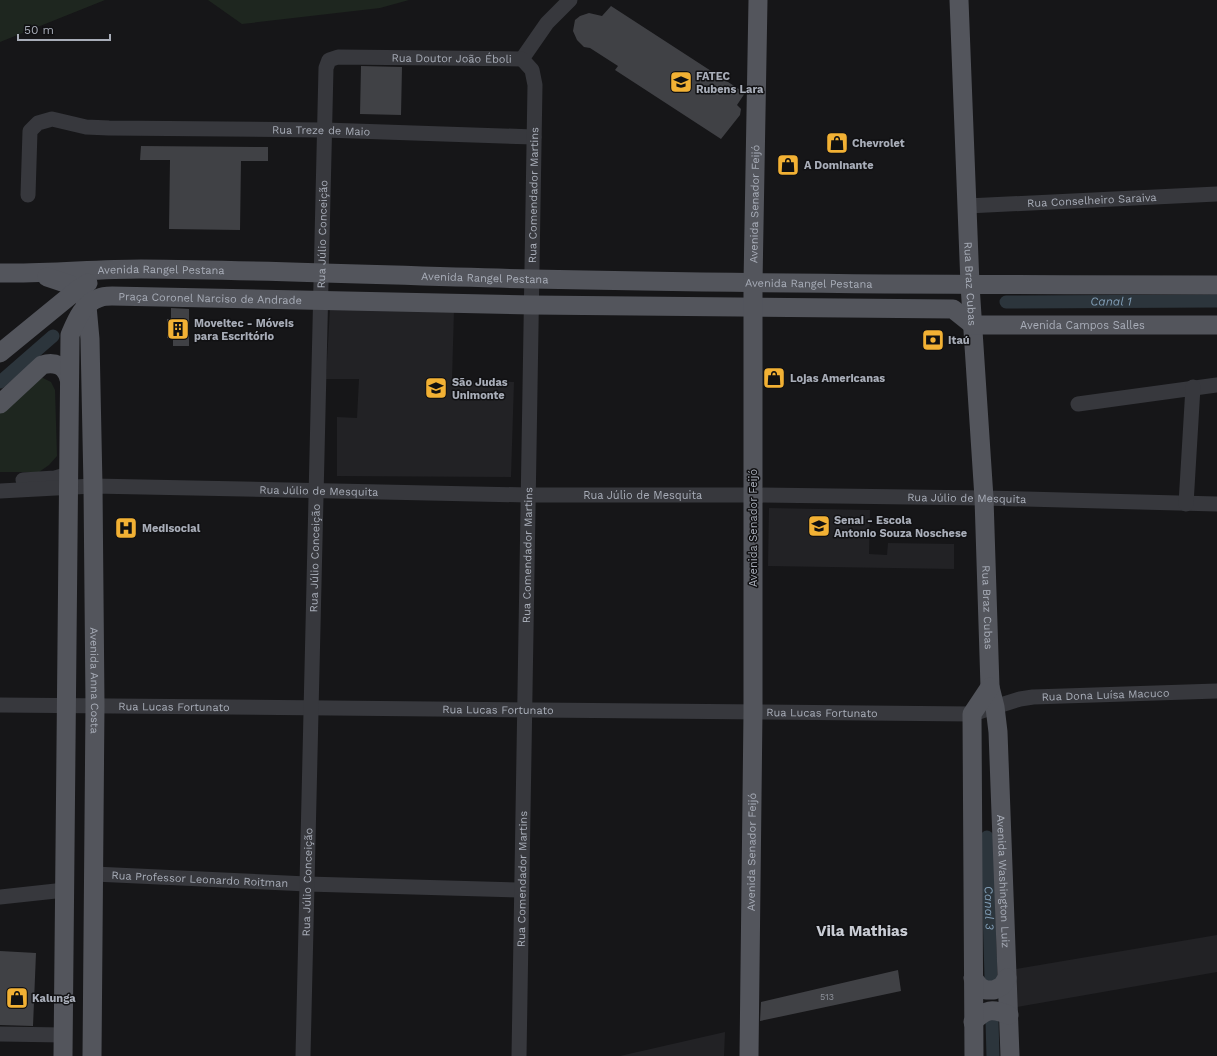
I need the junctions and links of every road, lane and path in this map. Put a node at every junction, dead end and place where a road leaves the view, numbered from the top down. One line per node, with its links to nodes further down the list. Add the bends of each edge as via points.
1 (570, 0): 4 (street, Rua Doutor João Éboli, via 546,23)
2 (758, 0): 16 (main road, Avenida Senador Feijó)
3 (959, 0): 10 (main road, Rua Braz Cubas)
4 (522, 59): 5 (street, Rua Doutor João Éboli, via 338,57); 7 (street, Rua Comendador Martins, via 532,70 535,80)
5 (329, 60): 6 (street, Rua Júlio Conceição, via 326,68)
6 (325, 130): 7 (street, Rua Treze de Maio); 9 (street, Rua Treze de Maio, via 109,128 86,127 52,119 38,123 30,131); 14 (street, Rua Júlio Conceição)
7 (534, 137): 15 (street, Rua Comendador Martins)
8 (1217, 194): 10 (street, Rua Conselheiro Saraiva)
9 (28, 195)
10 (967, 206): 17 (main road, Rua Braz Cubas)
11 (125, 270): 13 (main road, Avenida Rangel Pestana); 14 (main road, Avenida Rangel Pestana); 19 (main road, via 103,276)
12 (0, 273): 13 (main road, Avenida Rangel Pestana)
13 (36, 273): 19 (main road, via 62,281)
14 (321, 274): 15 (main road, Avenida Rangel Pestana); 20 (street, Rua Júlio Conceição)
15 (532, 279): 16 (main road, Avenida Rangel Pestana); 22 (street, Rua Comendador Martins)
16 (753, 283): 17 (main road, Avenida Rangel Pestana); 24 (main road, Avenida Senador Feijó)
17 (970, 285): 18 (main road); 25 (main road, Rua Braz Cubas)
18 (1217, 285)
19 (77, 290): 21 (main road); 23 (main road)
20 (320, 300): 22 (main road); 23 (main road, Praça Coronel Narciso de Andrade, via 112,296); 36 (street, Rua Júlio Conceição)
21 (59, 304): 23 (main road, via 68,310); 27 (main road)
22 (532, 305): 24 (main road); 39 (street, Rua Comendador Martins)
23 (88, 307): 28 (main road, via 70,335); 35 (main road, Avenida Anna Costa)
24 (753, 308): 25 (main road, via 953,310); 38 (main road, Avenida Senador Feijó)
25 (973, 325): 26 (main road, Avenida Campos Salles); 40 (main road, Rua Braz Cubas)
26 (1217, 325)
27 (0, 353)
28 (70, 379): 31 (main road, via 59,365 42,365); 34 (main road)
29 (1217, 385): 30 (street)
30 (1193, 387): 32 (street); 41 (street)
31 (0, 404)
32 (1078, 404)
33 (0, 481): 34 (street, via 55,478)
34 (69, 481): 35 (street, Rua Júlio de Mesquita); 37 (street); 46 (main road)
35 (93, 486): 36 (street, Rua Júlio de Mesquita); 47 (main road, Avenida Anna Costa)
36 (316, 490): 39 (street, Rua Júlio de Mesquita); 48 (street, Rua Júlio Conceição)
37 (0, 491)
38 (753, 494): 39 (street, Rua Júlio de Mesquita); 40 (street, Rua Júlio de Mesquita); 51 (main road, Avenida Senador Feijó)
39 (528, 495): 50 (street, Rua Comendador Martins)
40 (984, 498): 41 (street, Rua Júlio de Mesquita); 43 (main road, Rua Braz Cubas)
41 (1186, 504): 42 (street, Rua Júlio de Mesquita)
42 (1217, 504)
43 (990, 687): 49 (main road, Rua Braz Cubas); 52 (main road)
44 (1217, 691): 49 (street, Rua Dona Luísa Macuco, via 1033,697)
45 (0, 704): 46 (street, Rua Lucas Fortunato)
46 (66, 705): 47 (street, Rua Lucas Fortunato); 59 (main road)
47 (95, 705): 48 (street, Rua Lucas Fortunato); 57 (main road, Avenida Anna Costa)
48 (311, 707): 50 (street, Rua Lucas Fortunato); 58 (street, Rua Júlio Conceição)
49 (995, 707): 52 (street, Rua Lucas Fortunato); 53 (main road, Avenida Washington Luiz)
50 (525, 710): 51 (street, Rua Lucas Fortunato); 60 (street, Rua Comendador Martins)
51 (753, 712): 52 (street, Rua Lucas Fortunato); 72 (main road, Avenida Senador Feijó)
52 (972, 714): 54 (main road)
53 (1001, 805): 54 (main road, via 987,814); 55 (main road, Avenida Washington Luiz)
54 (972, 806): 56 (main road)
55 (1002, 834): 56 (main road, via 995,829 987,828); 63 (main road, Avenida Washington Luiz)
56 (972, 835): 62 (main road)
57 (94, 874): 58 (street, Rua Professor Leonardo Roitman); 69 (main road, Avenida Anna Costa)
58 (307, 884): 60 (street, Rua Professor Leonardo Roitman); 70 (street, Rua Júlio Conceição)
59 (65, 890): 61 (street); 67 (main road)
60 (521, 890): 71 (street, Rua Comendador Martins)
61 (0, 897)
62 (973, 978): 63 (main road, via 986,990 1002,986); 65 (main road)
63 (1008, 978): 64 (main road, Avenida Washington Luiz)
64 (1009, 1015): 65 (main road, via 989,1010); 74 (main road, Avenida Washington Luiz)
65 (973, 1022): 73 (main road)
66 (0, 1034): 67 (street)
67 (64, 1035): 68 (main road)
68 (64, 1056)
69 (92, 1056)
70 (303, 1056)
71 (519, 1056)
72 (749, 1056)
73 (974, 1056)
74 (1010, 1056)

